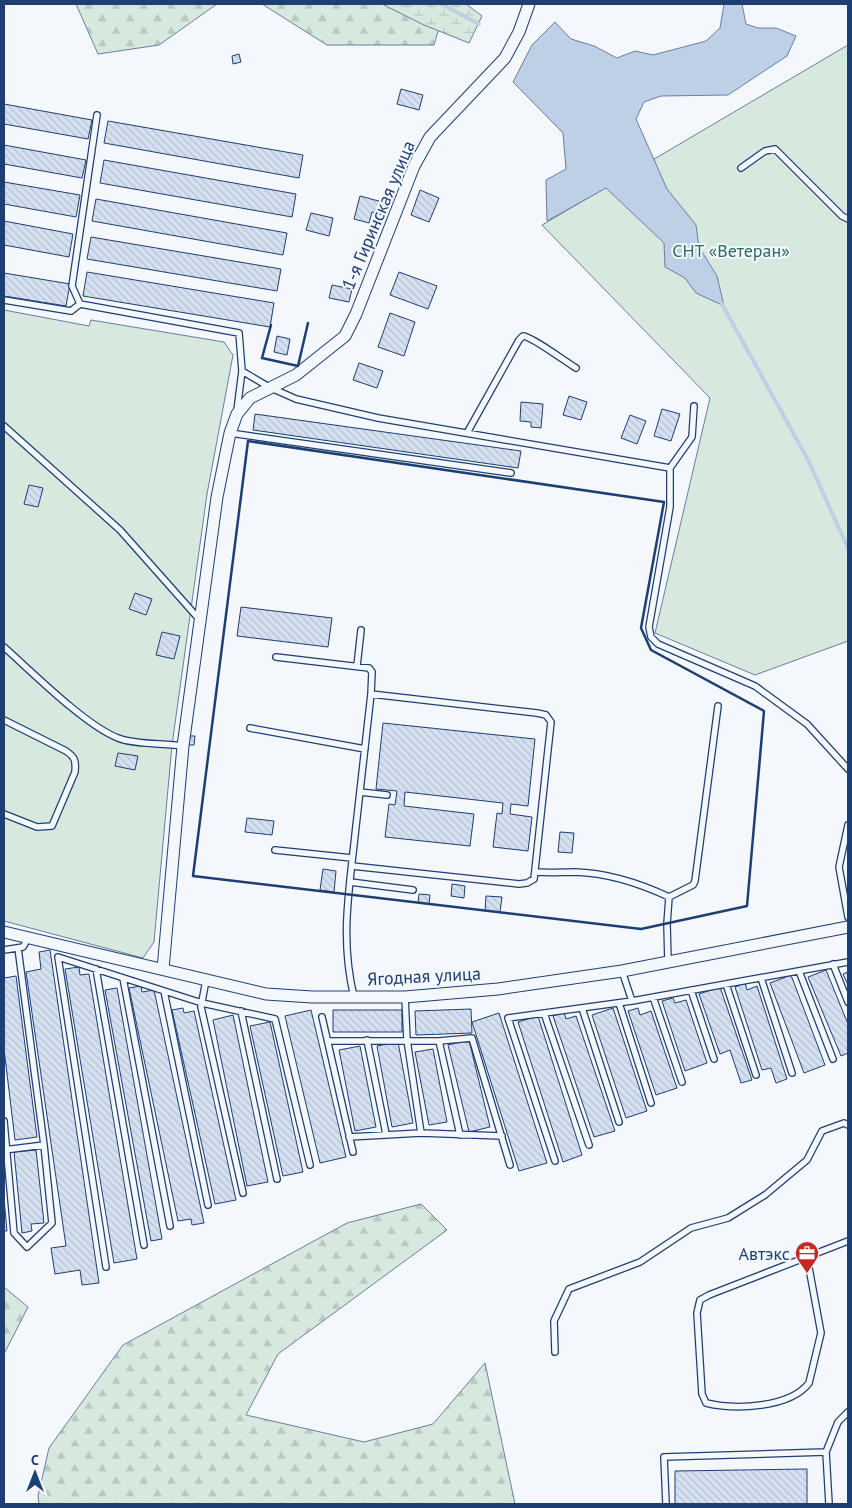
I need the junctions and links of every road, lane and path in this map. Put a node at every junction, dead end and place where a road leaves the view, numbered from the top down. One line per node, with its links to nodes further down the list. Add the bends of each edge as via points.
1 (529, 4): 9 (street, 1-я Гиринская улица, via 505,58 430,137 414,166 345,336 296,375)
2 (96, 115): 6 (lane, via 72,286)
3 (741, 168): 4 (lane, via 765,151 775,149)
4 (848, 220)
5 (4, 300): 6 (lane, via 71,311)
6 (80, 304): 8 (lane, via 239,334)
7 (576, 368): 14 (lane, via 532,338 523,336)
8 (242, 372): 9 (lane); 11 (lane)
9 (268, 387): 11 (street, 1-я Гиринская улица, via 250,398); 14 (lane, via 296,399 378,418)
10 (694, 406): 15 (lane, via 692,437)
11 (237, 414): 13 (street)
12 (4, 426): 17 (lane, via 120,530)
13 (230, 433): 16 (lane); 17 (street)
14 (467, 433): 15 (lane)
15 (670, 468): 28 (lane, via 670,507 649,627 652,637 658,644 755,686 807,724)
16 (511, 473)
17 (199, 619): 26 (street)
18 (361, 630): 21 (lane)
19 (4, 647): 26 (lane, via 108,734 120,739)
20 (276, 657): 21 (lane)
21 (357, 666): 22 (lane, via 369,668 372,672)
22 (371, 694): 27 (lane); 36 (lane, via 546,716 551,722 552,732)
23 (718, 706): 39 (lane, via 695,881)
24 (4, 720): 31 (lane, via 66,751 76,763 52,826 37,828)
25 (250, 728): 27 (lane)
26 (183, 746): 50 (street)
27 (365, 749): 29 (lane)
28 (848, 769)
29 (360, 792): 30 (lane); 34 (lane)
30 (387, 795)
31 (4, 814)
32 (848, 825): 40 (lane, via 840,867)
33 (275, 850): 34 (lane)
34 (352, 858): 35 (lane)
35 (352, 866): 36 (lane, via 519,884 527,884 534,879); 37 (lane)
36 (536, 872): 39 (lane, via 610,876 641,884)
37 (350, 882): 38 (lane); 59 (lane, via 345,926 347,969)
38 (413, 890)
39 (669, 897): 46 (lane)
40 (848, 917)
41 (848, 927): 46 (street, Ягодная улица)
42 (4, 932): 43 (street, Ягодная улица)
43 (28, 938): 44 (lane, via 23,947); 50 (street, Ягодная улица)
44 (18, 948): 45 (lane); 88 (lane)
45 (4, 950)
46 (668, 962): 51 (street, Ягодная улица)
47 (848, 962): 48 (lane)
48 (833, 964): 52 (lane); 63 (lane)
49 (96, 969): 53 (lane); 100 (lane); 102 (lane, via 58,957)
50 (163, 969): 55 (street, Ягодная улица)
51 (622, 971): 60 (street, Ягодная улица, via 498,989); 62 (lane)
52 (799, 971): 54 (lane); 75 (lane)
53 (123, 978): 58 (lane); 98 (lane)
54 (761, 978): 56 (lane); 76 (lane)
55 (206, 980): 59 (street, Ягодная улица, via 266,994); 64 (lane)
56 (726, 984): 57 (lane); 77 (lane)
57 (691, 990): 61 (lane); 74 (lane)
58 (164, 991): 64 (lane); 97 (lane)
59 (354, 997): 60 (street, Ягодная улица)
60 (405, 997): 71 (lane)
61 (653, 997): 62 (lane); 78 (lane)
62 (632, 1001): 65 (lane)
63 (848, 1002)
64 (202, 1003): 67 (lane); 96 (lane)
65 (618, 1003): 66 (lane); 79 (lane)
66 (582, 1008): 68 (lane); 81 (lane)
67 (241, 1011): 93 (lane, via 275,1019); 95 (lane)
68 (544, 1013): 89 (lane); 92 (lane, via 508,1018)
69 (322, 1016): 72 (lane)
70 (367, 1040): 71 (lane); 72 (lane); 84 (lane)
71 (407, 1040): 73 (lane); 83 (lane)
72 (328, 1041): 87 (lane)
73 (439, 1041): 85 (lane); 86 (lane, via 472,1038)
74 (714, 1059)
75 (833, 1059)
76 (792, 1073)
77 (756, 1075)
78 (682, 1082)
79 (651, 1103)
80 (4, 1121): 90 (lane)
81 (619, 1122)
82 (848, 1125): 103 (lane, via 844,1123 822,1131 807,1160 765,1194 728,1218 691,1228 640,1262 569,1289 554,1321)
83 (421, 1133): 84 (lane); 85 (lane)
84 (386, 1134): 87 (lane)
85 (460, 1135): 86 (lane)
86 (502, 1136): 94 (lane)
87 (349, 1137): 91 (lane)
88 (44, 1144): 90 (lane); 90 (lane, via 52,1223 27,1247 14,1232)
89 (589, 1144)
90 (5, 1149)
91 (353, 1152)
92 (555, 1160)
93 (310, 1165)
94 (510, 1165)
95 (277, 1179)
96 (243, 1194)
97 (208, 1205)
98 (170, 1226)
99 (848, 1241): 101 (lane)
100 (144, 1245)
101 (807, 1257): 101 (lane, via 700,1300 697,1313 702,1394 706,1403 771,1404 809,1383 821,1333)
102 (106, 1267)
103 (555, 1352)
104 (848, 1412): 105 (lane, via 838,1422)
105 (826, 1452): 106 (lane, via 664,1457); 107 (lane)
106 (666, 1504)
107 (829, 1504)

